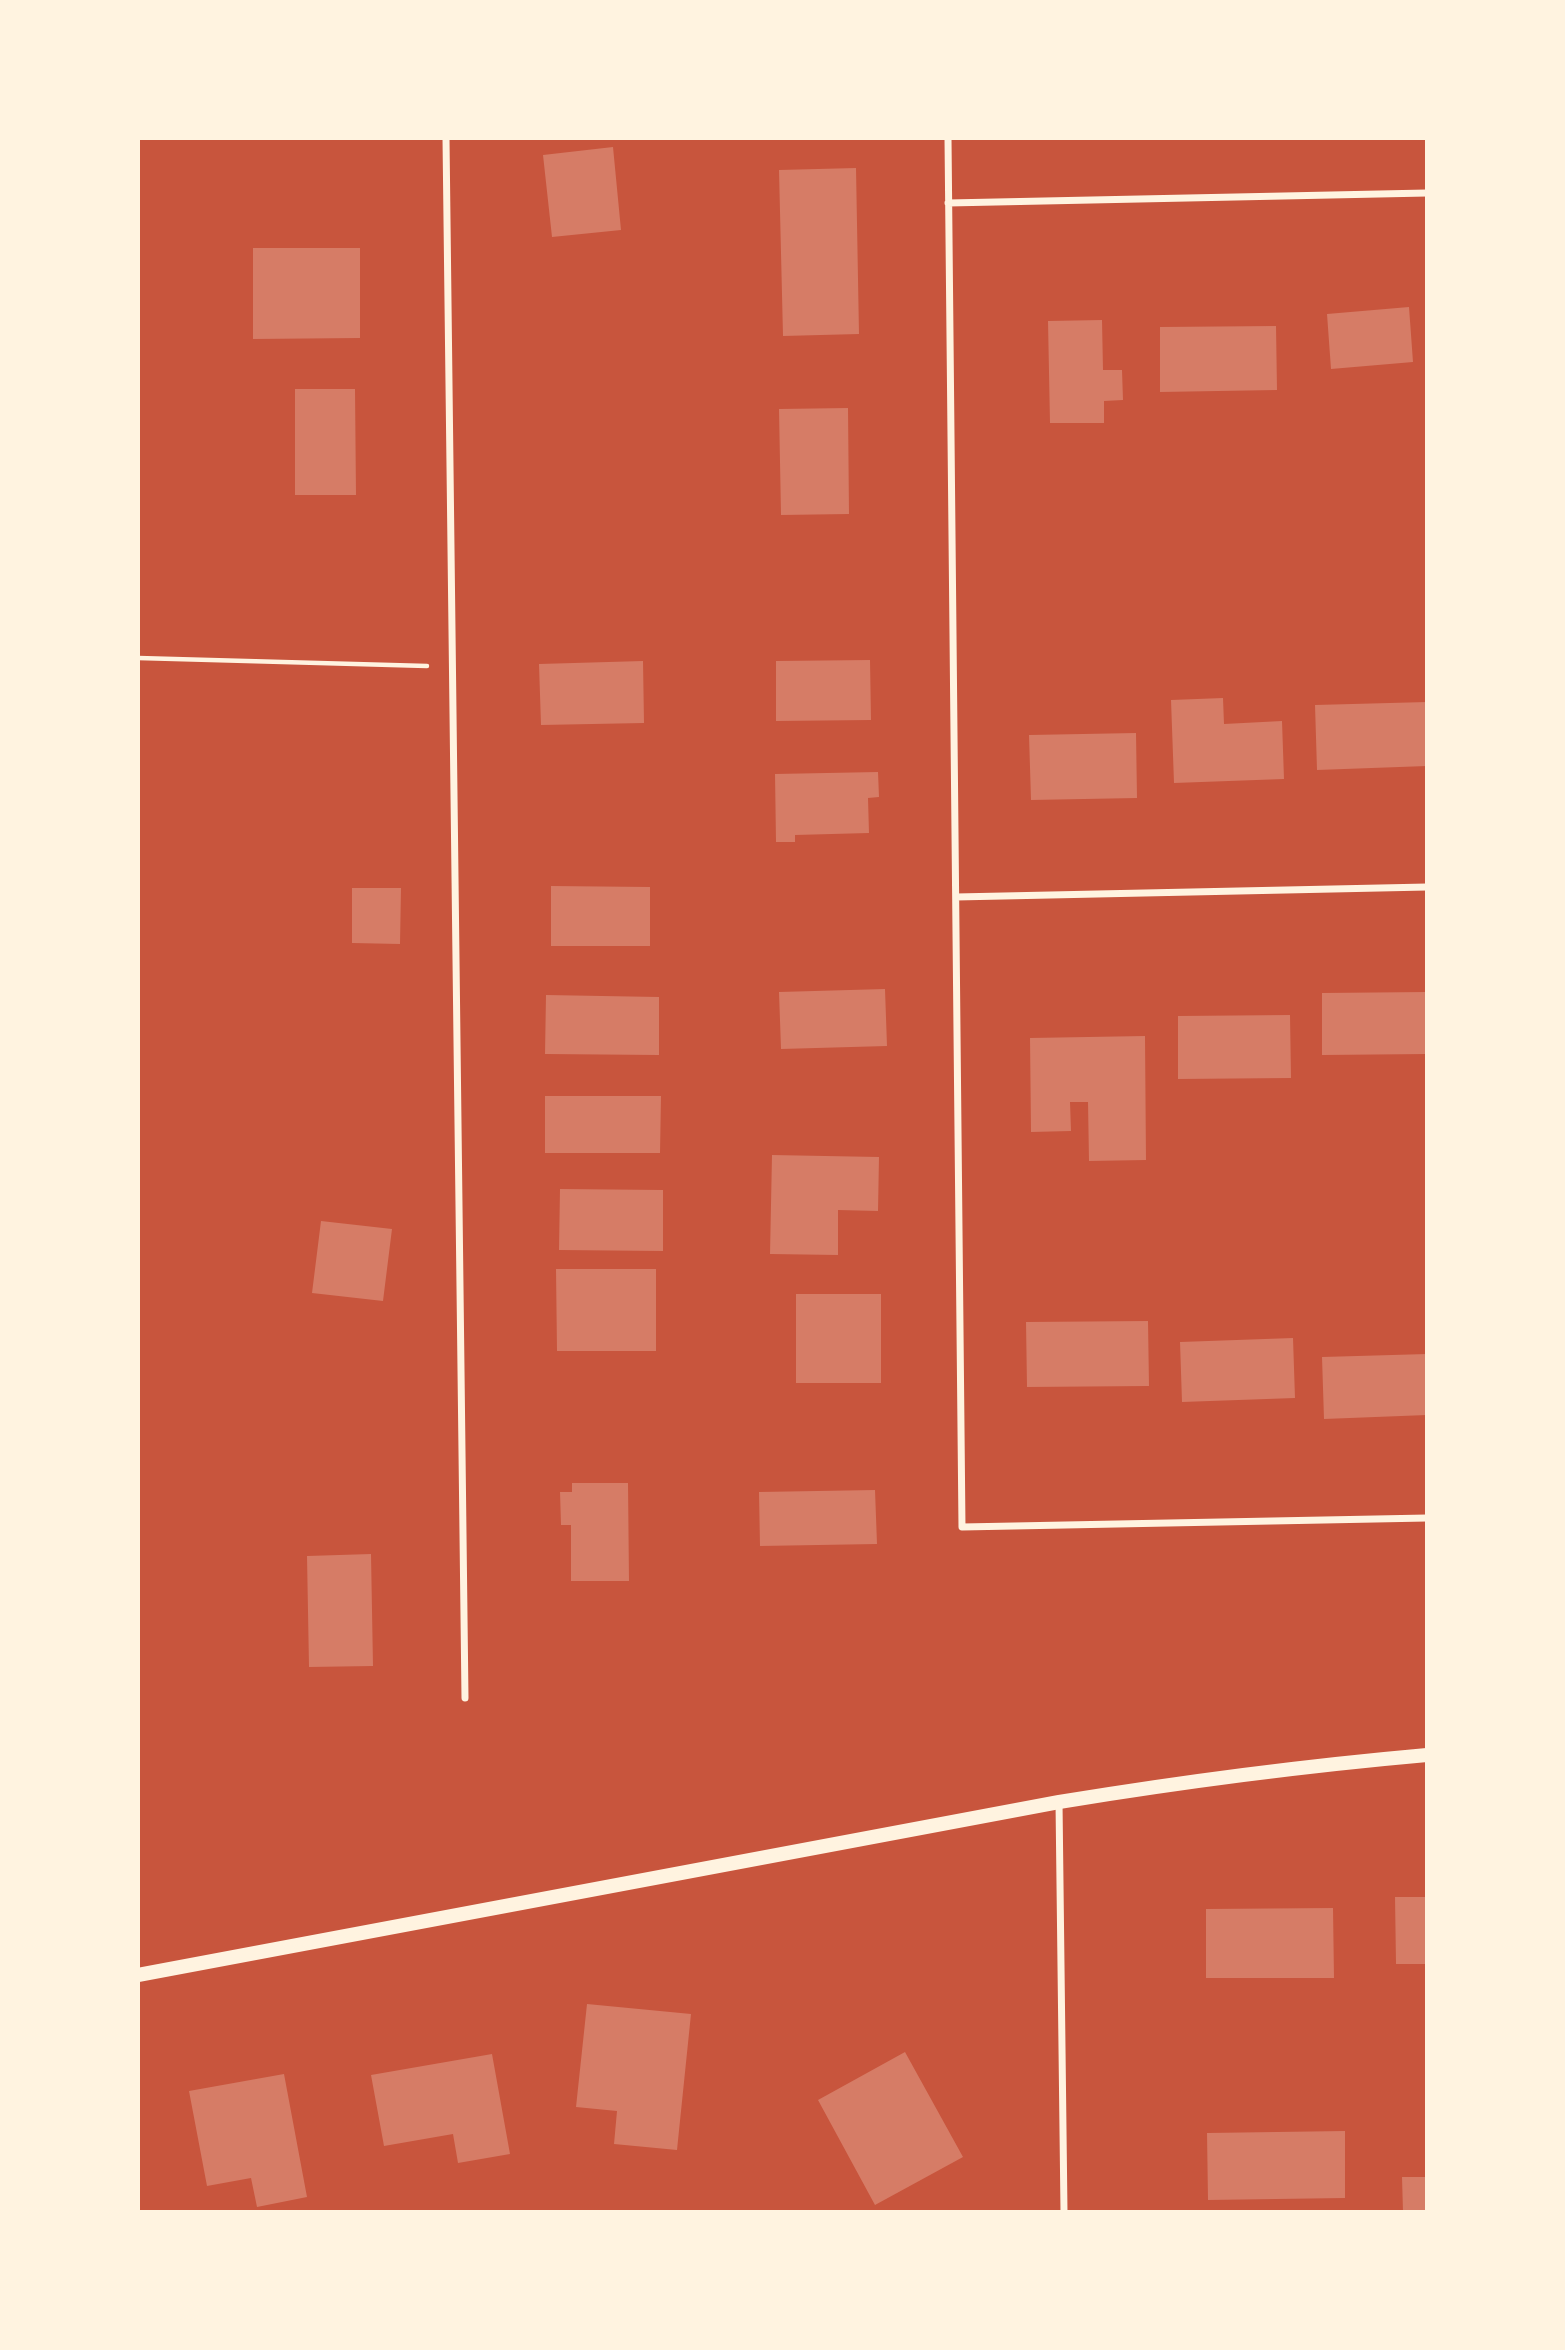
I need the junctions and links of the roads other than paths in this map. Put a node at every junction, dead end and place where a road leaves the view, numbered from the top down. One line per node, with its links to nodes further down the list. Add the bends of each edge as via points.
1 (446, 138): 8 (street)
2 (947, 138): 4 (street)
3 (1427, 193): 4 (street)
4 (948, 203): 6 (street)
5 (1427, 887): 6 (street)
6 (956, 897): 7 (street, via 962,1527)
7 (1427, 1518)
8 (466, 1698)
9 (1427, 1755): 10 (main road, via 1316,1764)
10 (1059, 1802): 11 (main road); 12 (street)
11 (138, 1975)
12 (1064, 2212)

